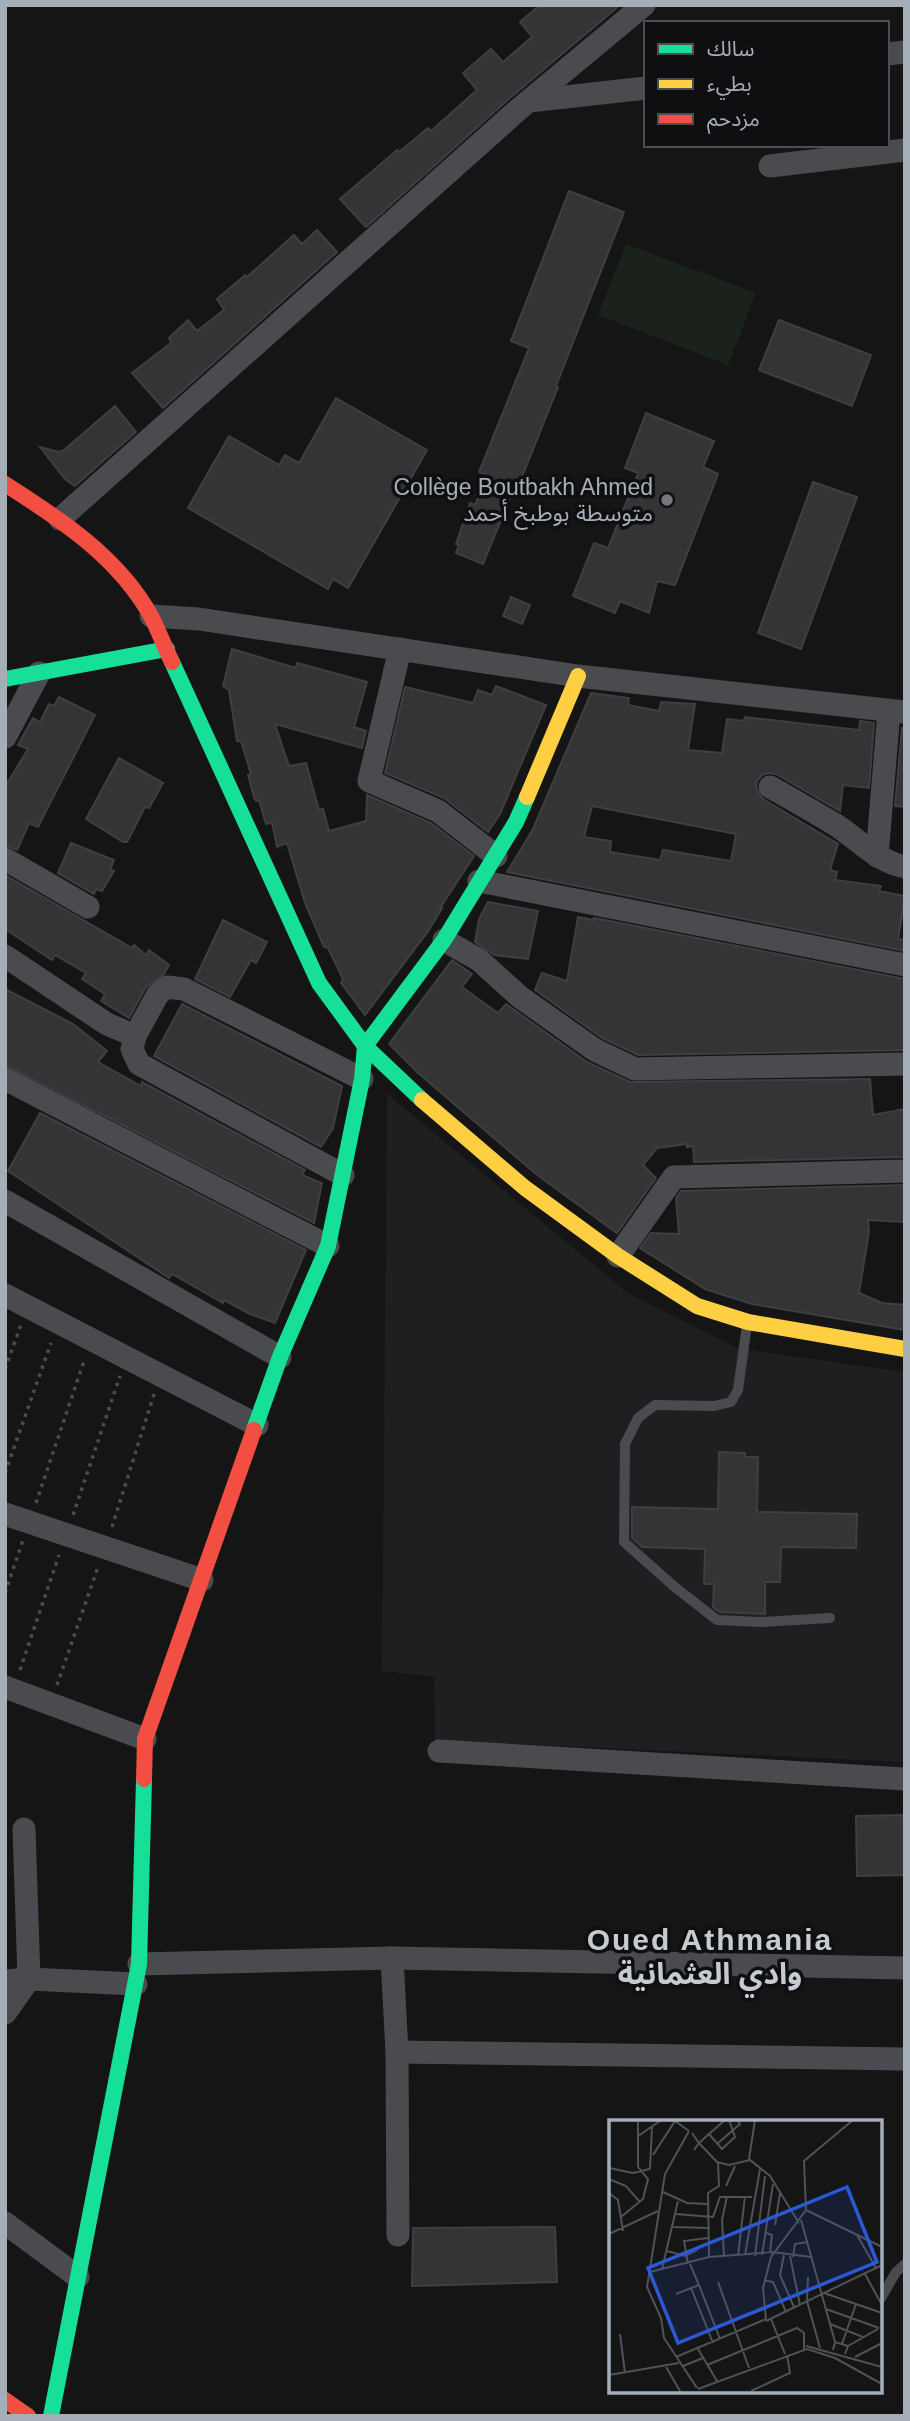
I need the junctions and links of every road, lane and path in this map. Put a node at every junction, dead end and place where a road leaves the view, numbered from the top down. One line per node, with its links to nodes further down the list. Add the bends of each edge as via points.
1 (644, 5): 3 (street)
2 (644, 88): 3 (street)
3 (529, 101): 7 (street)
4 (905, 150): 5 (street)
5 (770, 166)
6 (5, 484): 7 (street)
7 (60, 519): 8 (street, via 123,576)
8 (151, 616): 9 (street); 10 (street)
9 (167, 649): 11 (street); 27 (street, via 319,983)
10 (400, 649): 12 (street); 17 (street, via 369,781 438,811)
11 (39, 673): 13 (street); 15 (street)
12 (578, 676): 14 (street); 17 (street, via 516,822)
13 (5, 679)
14 (897, 712): 18 (street)
15 (5, 737)
16 (770, 787): 18 (street)
17 (496, 856): 21 (street)
18 (877, 856): 20 (street)
19 (5, 859): 22 (street)
20 (905, 867)
21 (480, 881): 23 (street); 25 (street)
22 (88, 907)
23 (444, 940): 27 (street); 28 (street, via 479,960 520,998 595,1050 635,1069)
24 (5, 956): 26 (street, via 107,1024)
25 (905, 965)
26 (135, 1036): 30 (street, via 158,994 167,987 184,989); 32 (street, via 132,1049 139,1064)
27 (365, 1046): 30 (street); 35 (street, via 525,1188)
28 (905, 1064)
29 (5, 1079): 34 (street)
30 (362, 1079): 32 (street)
31 (905, 1171): 35 (street, via 674,1177)
32 (343, 1175): 34 (street)
33 (5, 1201): 42 (street)
34 (328, 1246): 42 (street)
35 (618, 1256): 38 (street, via 697,1306)
36 (5, 1295): 37 (street)
37 (28, 1307): 39 (street); 44 (path)
38 (748, 1322): 41 (street); 54 (lane, via 738,1390 731,1402 655,1405 638,1418 625,1444 624,1542 717,1620)
39 (59, 1323): 40 (street); 47 (path)
40 (91, 1339): 43 (street); 49 (path)
41 (905, 1349)
42 (280, 1357): 46 (street)
43 (126, 1358): 45 (street); 50 (path)
44 (5, 1369)
45 (160, 1375): 46 (street); 51 (path)
46 (257, 1425): 52 (street)
47 (5, 1473)
48 (5, 1514): 49 (street)
49 (29, 1522): 50 (street); 53 (path)
50 (66, 1535): 51 (street); 55 (path)
51 (105, 1548): 52 (street); 56 (path)
52 (202, 1580): 57 (street)
53 (5, 1593)
54 (830, 1618)
55 (9, 1689): 56 (street)
56 (50, 1704): 57 (street)
57 (145, 1739): 63 (street)
58 (439, 1751): 59 (street)
59 (905, 1779)
60 (24, 1829): 64 (street)
61 (392, 1958): 62 (street); 63 (street); 67 (street)
62 (905, 1968)
63 (137, 1974): 64 (street); 72 (street)
64 (29, 1979): 65 (street); 66 (street)
65 (5, 1981)
66 (5, 2013)
67 (397, 2052): 68 (street); 70 (street)
68 (905, 2059)
69 (5, 2223): 72 (street)
70 (398, 2235)
71 (905, 2264): 73 (lane)
72 (78, 2277): 76 (street)
73 (882, 2297)
74 (5, 2400): 75 (street)
75 (28, 2416)
76 (51, 2416)

